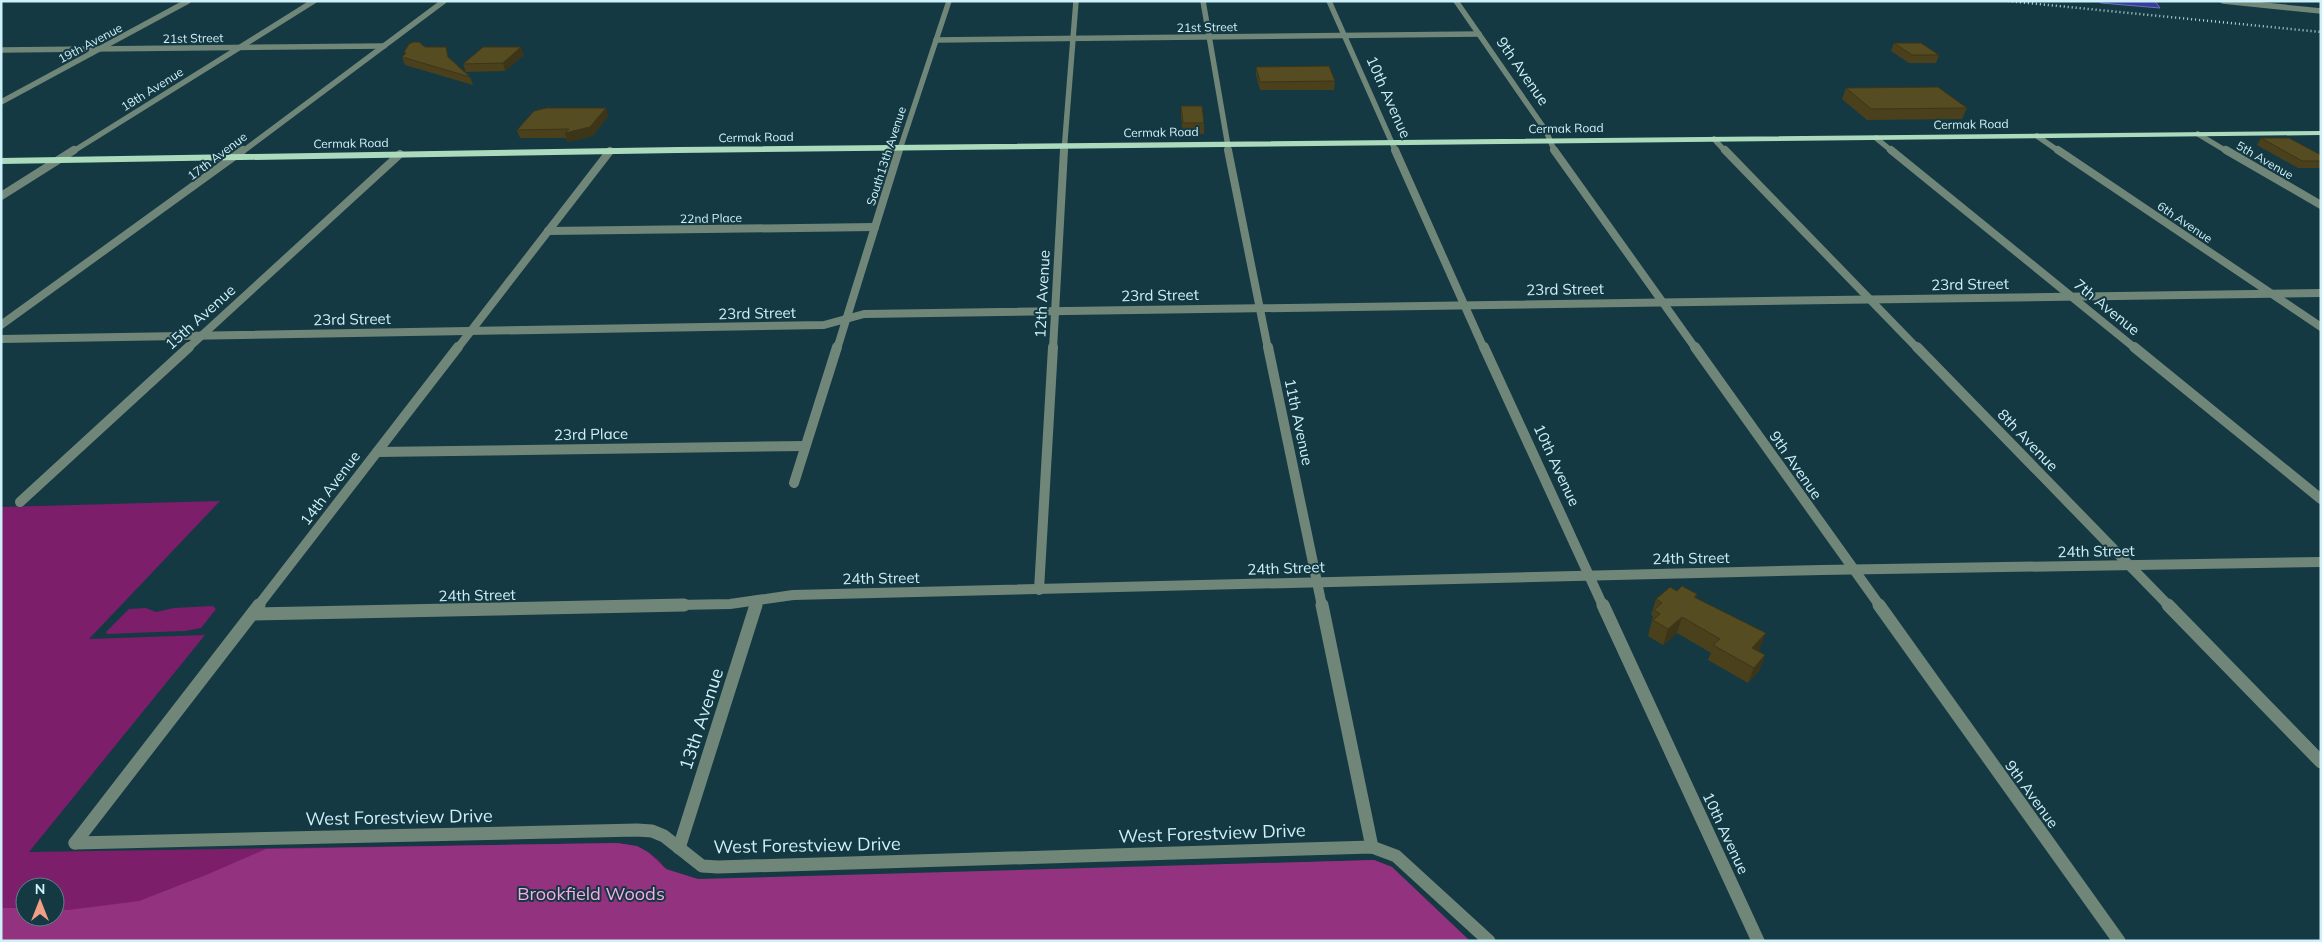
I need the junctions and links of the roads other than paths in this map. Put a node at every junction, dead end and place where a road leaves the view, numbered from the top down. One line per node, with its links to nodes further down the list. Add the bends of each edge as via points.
1 (188, 1): 18 (street, 19th Avenue)
2 (314, 1): 17 (street, 18th Avenue)
3 (444, 1): 16 (street, 17th Avenue)
4 (949, 1): 15 (street, South13th Avenue)
5 (1076, 1): 14 (street, 12th Avenue)
6 (1203, 1): 13 (street, 11th Avenue)
7 (1329, 1): 12 (street, 10th Avenue)
8 (1456, 1): 11 (street, 9th Avenue)
9 (2223, 1): 10 (street)
10 (2321, 11)
11 (1479, 34): 12 (street, 21st Street); 26 (street, 9th Avenue)
12 (1344, 35): 13 (street, 21st Street); 27 (street, 10th Avenue)
13 (1209, 37): 14 (street, 21st Street); 28 (street, 11th Avenue)
14 (1074, 38): 15 (street, 21st Street); 29 (street, 12th Avenue)
15 (936, 40): 30 (street, South13th Avenue)
16 (384, 46): 17 (street, 21st Street); 33 (street, 17th Avenue)
17 (240, 47): 18 (street, 21st Street); 34 (street, 18th Avenue)
18 (100, 49): 19 (street, 21st Street); 20 (street, 19th Avenue)
19 (1, 50)
20 (1, 102)
21 (2321, 133): 22 (main road, Cermak Road)
22 (2198, 134): 23 (main road, Cermak Road); 37 (street, 5th Avenue)
23 (2037, 136): 24 (main road, Cermak Road); 41 (street, 6th Avenue)
24 (1876, 138): 25 (main road, Cermak Road); 42 (street, 7th Avenue)
25 (1714, 139): 26 (main road, Cermak Road); 43 (street, 8th Avenue)
26 (1550, 141): 27 (main road, Cermak Road); 44 (street, 9th Avenue)
27 (1391, 143): 28 (main road, Cermak Road); 45 (street, 10th Avenue)
28 (1226, 144): 29 (main road, Cermak Road); 46 (street, 11th Avenue)
29 (1064, 146): 30 (main road, Cermak Road); 47 (street, 12th Avenue)
30 (900, 148): 31 (main road, Cermak Road); 38 (street, South13th Avenue)
31 (610, 151): 32 (main road, Cermak Road); 39 (street, 14th Avenue)
32 (400, 154): 33 (main road, Cermak Road); 52 (street, 15th Avenue)
33 (234, 157): 34 (main road, Cermak Road); 49 (street, 17th Avenue)
34 (58, 160): 35 (main road, Cermak Road); 36 (street, 18th Avenue)
35 (1, 161)
36 (1, 196)
37 (2321, 204)
38 (875, 226): 39 (street, 22nd Place); 48 (street, South13th Avenue)
39 (548, 231): 51 (street, 14th Avenue)
40 (2321, 293): 41 (street, 23rd Street)
41 (2272, 294): 42 (street, 23rd Street); 50 (street, 6th Avenue)
42 (2072, 296): 43 (street, 23rd Street); 57 (street, 7th Avenue)
43 (1870, 299): 44 (street, 23rd Street); 60 (street, 8th Avenue)
44 (1662, 301): 45 (street, 23rd Street); 61 (street, 9th Avenue)
45 (1464, 305): 46 (street, 23rd Street); 62 (street, 10th Avenue)
46 (1260, 307): 47 (street, 23rd Street); 63 (street, 11th Avenue)
47 (1055, 312): 48 (street, 23rd Street, via 864,314); 64 (street, 12th Avenue)
48 (846, 319): 51 (street, 23rd Street, via 824,325); 54 (street)
49 (1, 325)
50 (2321, 327)
51 (471, 331): 52 (street, 23rd Street); 55 (street, 14th Avenue)
52 (201, 335): 53 (street, 23rd Street); 58 (street, 15th Avenue)
53 (1, 339)
54 (805, 446): 55 (street, 23rd Place); 56 (street)
55 (377, 452): 66 (street, 14th Avenue)
56 (794, 483)
57 (2321, 499)
58 (20, 502)
59 (2321, 562): 60 (street, 24th Street)
60 (2129, 565): 61 (street, 24th Street); 67 (street, 8th Avenue)
61 (1852, 570): 62 (street, 24th Street); 73 (street, 9th Avenue)
62 (1590, 576): 63 (street, 24th Street); 72 (street, 10th Avenue)
63 (1317, 582): 64 (street, 24th Street); 69 (street, 11th Avenue)
64 (1039, 590): 65 (street, 24th Street, via 793,595)
65 (758, 600): 66 (street, 24th Street, via 730,604); 70 (street, 13th Avenue)
66 (253, 614): 68 (street, 14th Avenue)
67 (2321, 762)
68 (75, 843): 70 (street, West Forestview Drive, via 637,830 664,836)
69 (1372, 847): 70 (street, West Forestview Drive, via 718,868 702,866); 71 (street, via 1396,856)
70 (679, 848)
71 (1489, 941)
72 (1758, 941)
73 (2119, 941)

